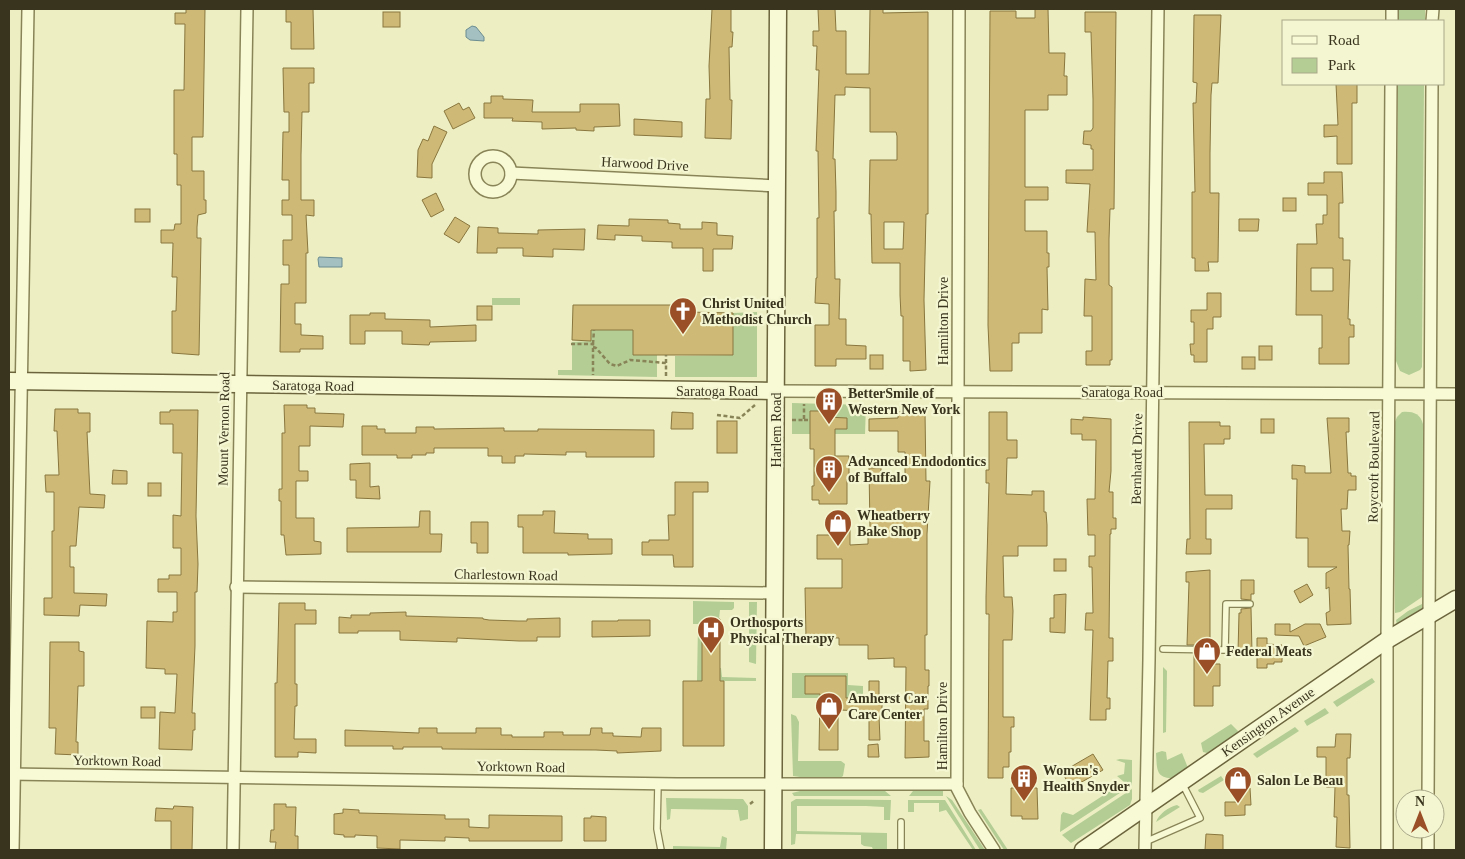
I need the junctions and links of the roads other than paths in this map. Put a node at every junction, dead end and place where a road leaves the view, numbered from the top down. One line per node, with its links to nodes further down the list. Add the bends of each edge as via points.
1 (28, 9): 10 (street)
2 (247, 9): 11 (street, Mount Vernon Road)
3 (778, 9): 9 (street, Harlem Road)
4 (959, 9): 13 (street, Hamilton Drive)
5 (1158, 9): 14 (street, Bernhardt Drive)
6 (1391, 85): 15 (street, Roycroft Boulevard)
7 (1432, 85): 16 (street)
8 (510, 173): 9 (street, Harwood Drive)
9 (778, 186): 12 (street, Harlem Road)
10 (16, 381): 11 (street, Saratoga Road); 25 (street)
11 (240, 385): 12 (street, Saratoga Road); 18 (street, Mount Vernon Road)
12 (776, 391): 13 (street, Saratoga Road); 19 (street, Harlem Road)
13 (958, 391): 14 (street, Saratoga Road); 29 (street, Hamilton Drive)
14 (1153, 393): 15 (street, Saratoga Road); 32 (street, Bernhardt Drive)
15 (1390, 393): 16 (street, Saratoga Road); 23 (street, Roycroft Boulevard)
16 (1432, 394): 17 (street, Saratoga Road); 22 (street)
17 (1456, 394)
18 (236, 587): 19 (street, Charlestown Road); 26 (street, Mount Vernon Road)
19 (775, 593): 30 (street, Harlem Road)
20 (1456, 599): 22 (street, Kensington Avenue)
21 (1250, 604): 24 (lane, via 1226,604 1225,650)
22 (1430, 614): 23 (street, Kensington Avenue); 31 (street)
23 (1387, 640): 27 (street, Kensington Avenue); 42 (street, Roycroft Boulevard)
24 (1163, 649)
25 (12, 774): 26 (street, Yorktown Road); 35 (street)
26 (234, 778): 28 (street, Yorktown Road); 36 (street, Mount Vernon Road)
27 (1182, 783): 32 (street, Kensington Avenue); 34 (lane, via 1200,818)
28 (658, 784): 30 (street, Yorktown Road); 37 (lane, via 657,829)
29 (957, 784): 30 (street, Yorktown Road); 40 (street, via 958,792)
30 (774, 785): 38 (street, Harlem Road)
31 (1428, 789)
32 (1144, 809): 34 (street, Bernhardt Drive); 41 (street, Kensington Avenue)
33 (901, 822): 39 (lane)
34 (1145, 846)
35 (14, 850)
36 (233, 850)
37 (661, 850)
38 (773, 850)
39 (901, 850)
40 (994, 850)
41 (1083, 850)
42 (1388, 850)

